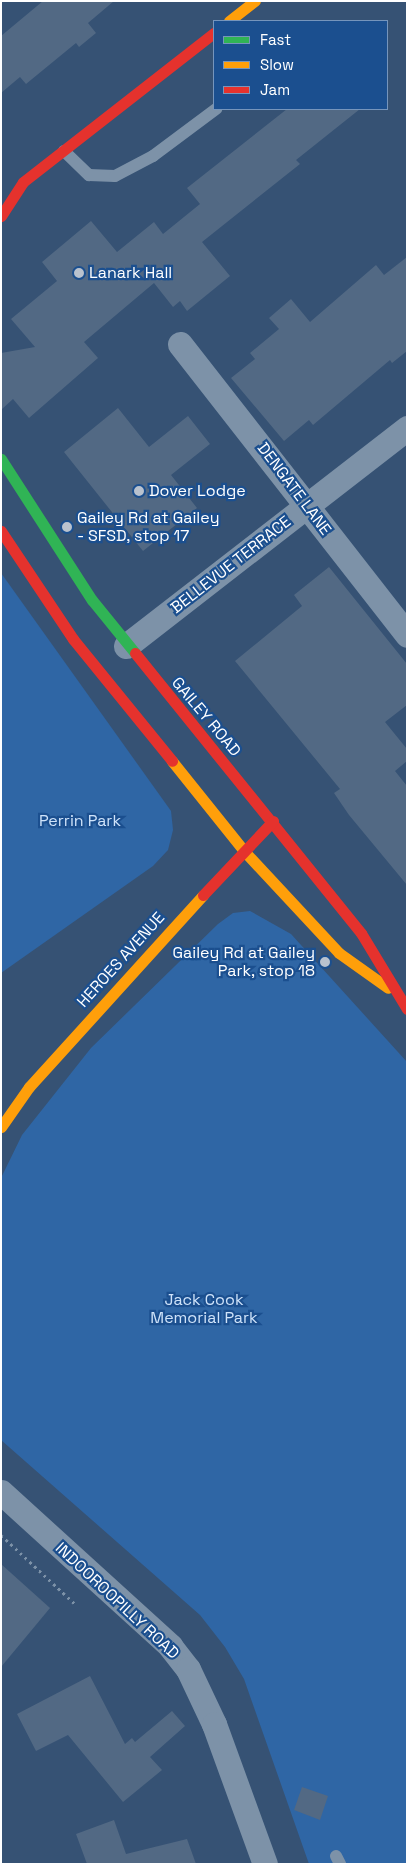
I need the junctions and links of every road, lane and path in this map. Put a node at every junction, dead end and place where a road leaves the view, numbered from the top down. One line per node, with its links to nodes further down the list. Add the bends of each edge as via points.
1 (255, 1): 2 (main road)
2 (230, 20)
3 (213, 34): 5 (main road)
4 (215, 110): 5 (lane, via 153,156 115,176 89,175)
5 (64, 151): 6 (main road)
6 (24, 182): 7 (main road); 8 (main road)
7 (1, 186)
8 (1, 216)
9 (180, 344): 12 (street, DENGATE LANE)
10 (407, 428): 12 (street, BELLEVUE TERRACE)
11 (1, 459): 15 (main road, GAILEY ROAD)
12 (307, 506): 14 (street, DENGATE LANE); 15 (street, BELLEVUE TERRACE)
13 (1, 531): 17 (main road, GAILEY ROAD, via 73,639)
14 (407, 635)
15 (126, 646): 16 (main road, GAILEY ROAD)
16 (273, 821): 17 (main road, HEROES AVENUE); 18 (main road, GAILEY ROAD, via 361,934)
17 (244, 851): 18 (main road, GAILEY ROAD, via 339,953); 20 (main road, HEROES AVENUE, via 36,1080)
18 (392, 991): 19 (main road, GAILEY ROAD)
19 (407, 1009)
20 (1, 1127)
21 (1, 1492): 24 (street, INDOOROOPILLY ROAD, via 170,1646 188,1669 214,1724)
22 (1, 1535): 23 (path)
23 (74, 1603)
24 (265, 1864)

